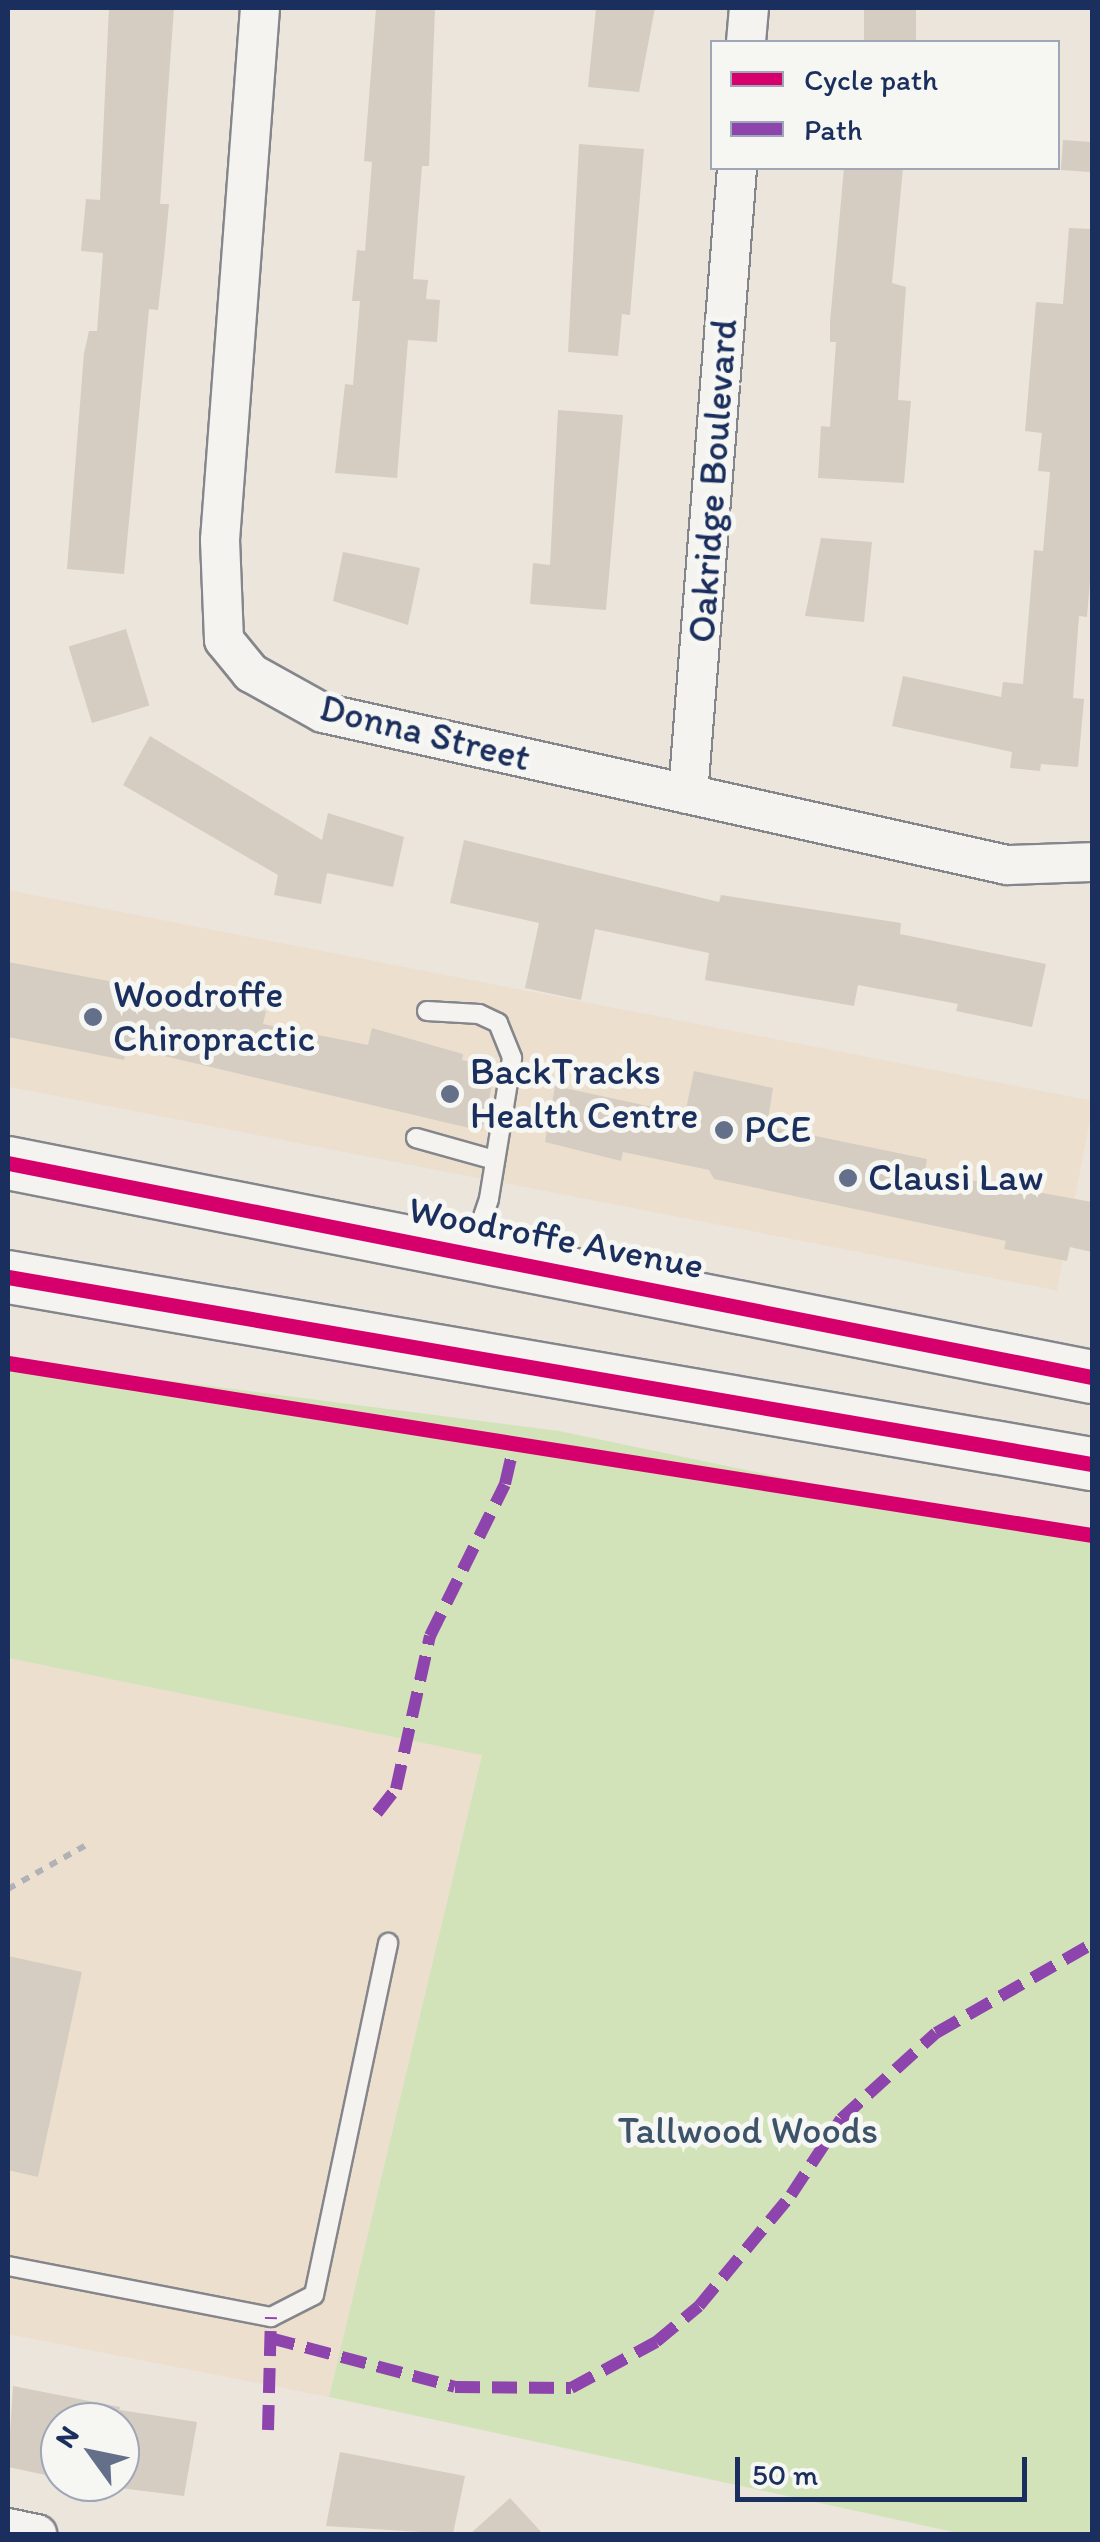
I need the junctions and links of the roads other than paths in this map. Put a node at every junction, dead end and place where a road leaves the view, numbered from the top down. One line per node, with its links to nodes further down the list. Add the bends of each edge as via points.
1 (260, 8): 5 (street, Donna Street, via 220,540 224,640 251,673 322,713)
2 (749, 8): 3 (street)
3 (746, 40)
4 (737, 170): 5 (street, Oakridge Boulevard)
5 (688, 794): 6 (street, Donna Street, via 1007,864)
6 (1092, 862)
7 (427, 1010): 9 (lane, via 479,1014 498,1023 512,1058)
8 (416, 1138): 9 (lane)
9 (495, 1160): 11 (lane)
10 (8, 1163): 11 (main road, Woodroffe Avenue)
11 (470, 1254): 13 (main road, Woodroffe Avenue)
12 (8, 1277): 14 (main road)
13 (1092, 1377)
14 (1092, 1464)
15 (388, 1943): 16 (lane, via 314,2295 271,2317)
16 (8, 2266)
17 (8, 2528): 18 (street)
18 (36, 2534)

